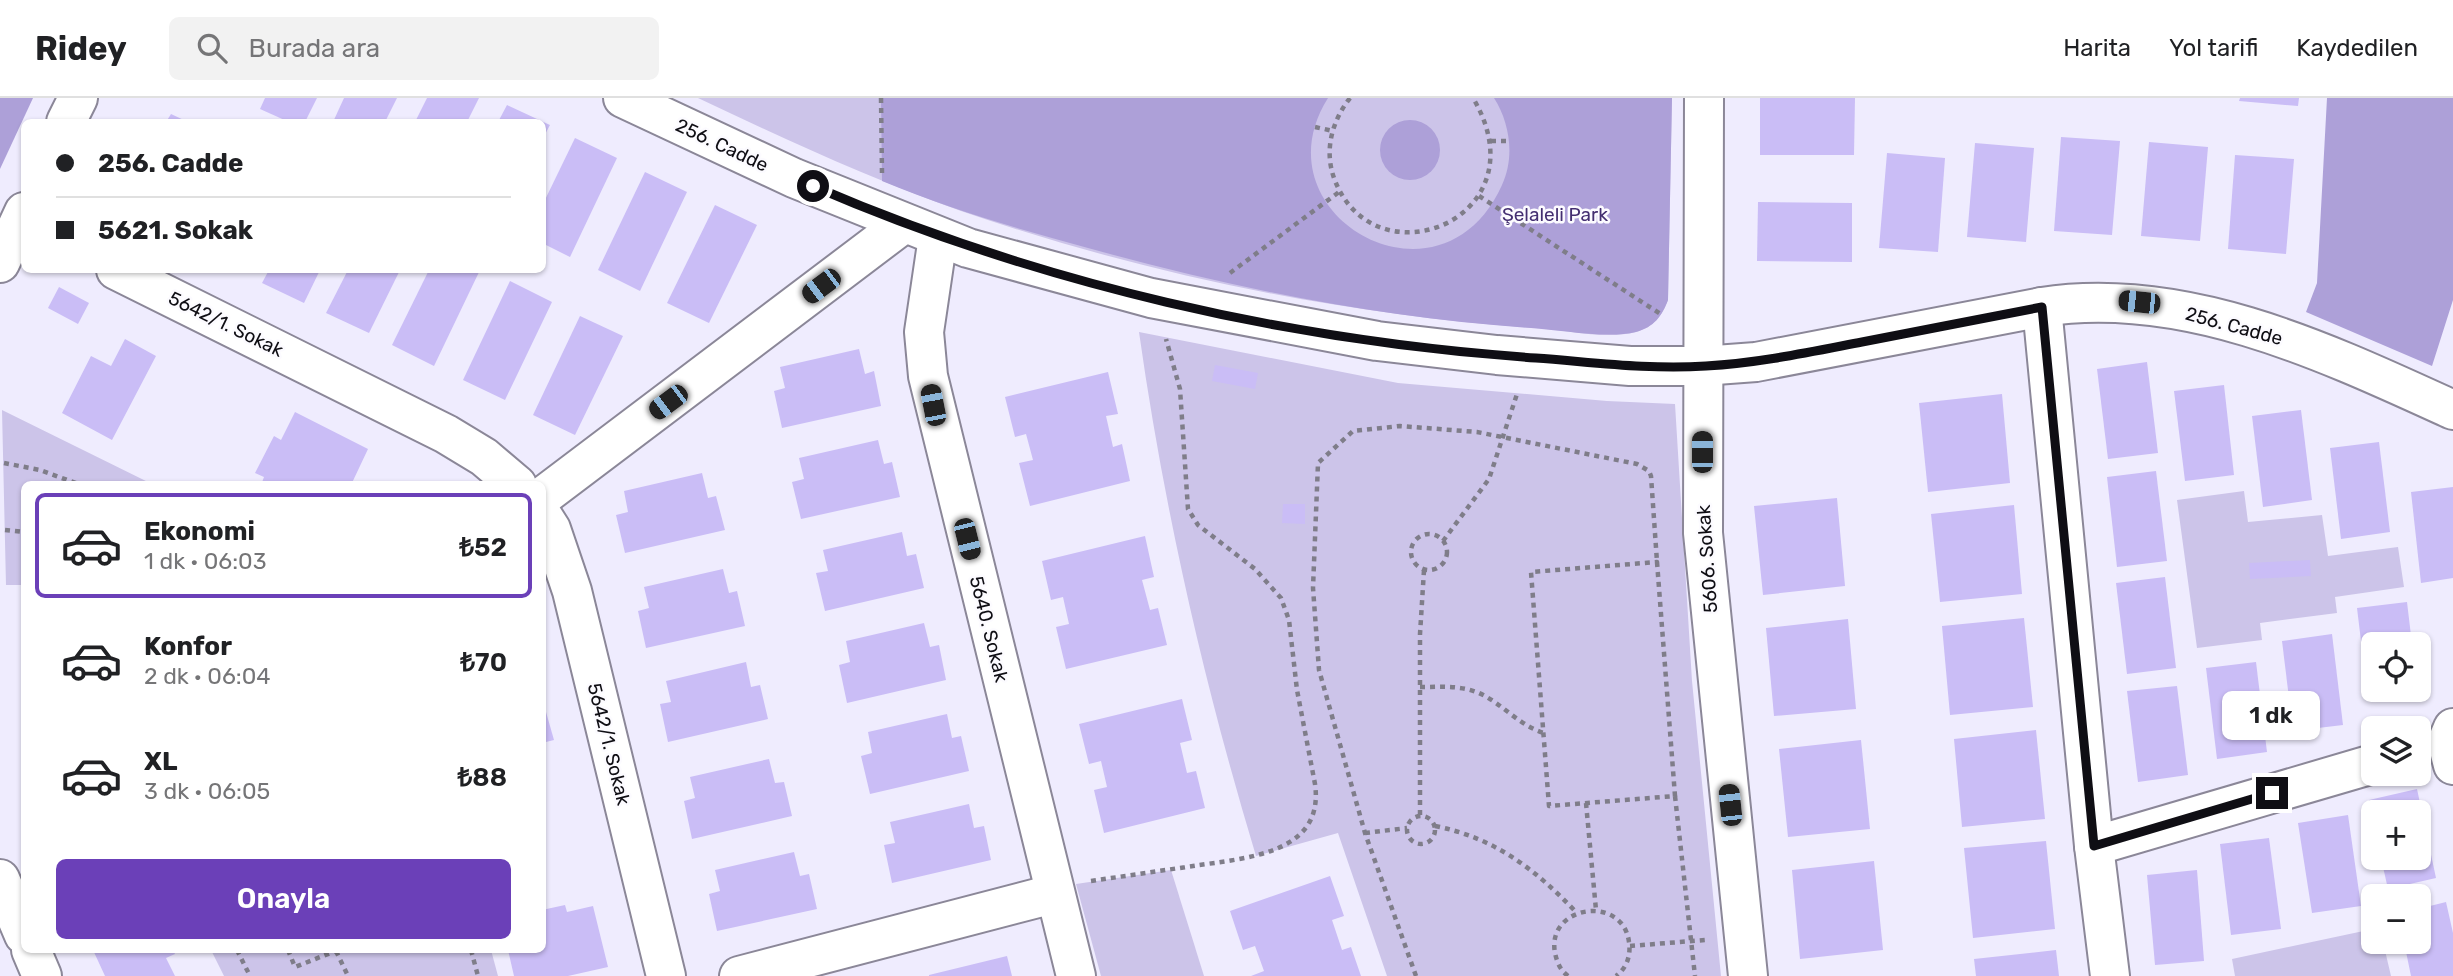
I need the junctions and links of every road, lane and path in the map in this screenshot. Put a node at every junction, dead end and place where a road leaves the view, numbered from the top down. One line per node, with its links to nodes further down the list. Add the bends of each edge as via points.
1 (78, 98): 7 (street)
2 (623, 98): 16 (street, 256. Cadde, via 750,159)
3 (881, 98): 12 (path)
4 (1350, 98): 9 (path, via 1339,111)
5 (1473, 98): 10 (path)
6 (1704, 98): 24 (street, 5606. Sokak)
7 (68, 119)
8 (1315, 127): 9 (path)
9 (1333, 131): 13 (path, via 1330,166)
10 (1491, 141): 11 (path); 14 (path, via 1490,172)
11 (1510, 141)
12 (882, 181)
13 (1339, 192): 14 (path, via 1365,218 1408,233 1435,229 1460,216); 20 (path)
14 (1479, 196): 23 (path)
15 (21, 224): 18 (street)
16 (903, 224): 17 (street, 256. Cadde); 31 (street)
17 (938, 237): 21 (street, 256. Cadde, via 1023,265); 49 (street, 5640. Sokak, via 924,332 928,376)
18 (0, 263)
19 (122, 273): 30 (street, 5642/1. Sokak, via 446,434)
20 (1228, 274)
21 (1151, 298): 24 (street, 256. Cadde, via 1377,341 1537,359); 49 (path, via 1180,389 1188,509 1206,532 1269,581 1286,608 1316,810 1303,830 1274,851)
22 (2042, 307): 24 (street, 256. Cadde, via 1756,362); 26 (street, 256. Cadde, via 2121,301 2214,319 2314,349); 47 (street)
23 (1662, 315)
24 (1702, 366): 72 (street, 5606. Sokak, via 1704,545)
25 (1517, 394): 27 (path)
26 (2453, 410)
27 (1503, 437): 35 (path, via 1489,479); 36 (path, via 1644,467 1651,476); 46 (path, via 1452,429 1361,428 1318,463 1315,642 1327,703)
28 (4, 463): 29 (path)
29 (70, 481)
30 (512, 481)
31 (546, 494)
32 (546, 522): 65 (street, 5642/1. Sokak, via 572,591)
33 (5, 530): 34 (path)
34 (21, 532)
35 (1443, 541): 37 (path, via 1447,551 1444,563 1435,570); 37 (path, via 1427,534 1411,546 1412,559)
36 (1657, 562): 39 (path, via 1531,572); 41 (path)
37 (1424, 570): 38 (path)
38 (1420, 687): 39 (path, via 1479,694 1525,726); 43 (path)
39 (1544, 733): 42 (path, via 1549,806)
40 (2361, 768): 47 (street)
41 (1675, 796): 42 (path); 53 (path)
42 (1586, 803): 50 (path)
43 (1420, 815): 44 (path); 45 (path)
44 (1435, 826): 45 (path, via 1432,840 1423,844 1410,841); 51 (path, via 1502,849)
45 (1406, 828): 46 (path)
46 (1365, 833): 68 (path)
47 (2094, 846): 73 (street)
48 (0, 879): 52 (street)
49 (1053, 891): 66 (street); 67 (street, 5640. Sokak)
50 (1595, 910): 51 (path); 54 (path, via 1617,919)
51 (1577, 913): 69 (path, via 1562,924 1554,948)
52 (21, 928)
53 (1692, 941): 54 (path); 71 (path)
54 (1630, 946): 70 (path, via 1627,962)
55 (32, 953): 61 (street)
56 (238, 953): 62 (path)
57 (289, 953): 58 (path, via 295,967)
58 (332, 953)
59 (338, 953): 63 (path)
60 (472, 953): 64 (path)
61 (42, 976)
62 (250, 976)
63 (348, 976)
64 (478, 976)
65 (666, 976)
66 (739, 976)
67 (1076, 976)
68 (1416, 976)
69 (1567, 976)
70 (1616, 976)
71 (1695, 976)
72 (1748, 976)
73 (2110, 976)

